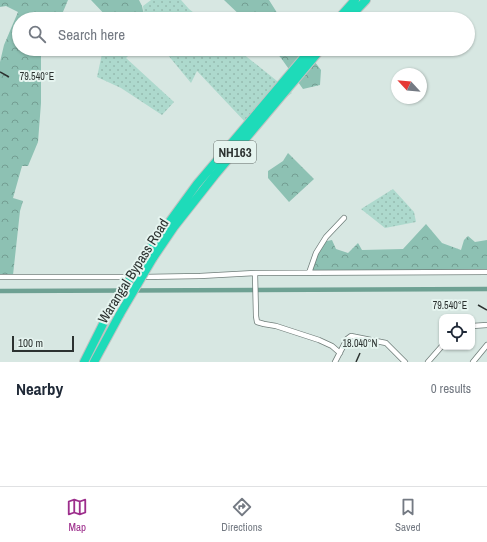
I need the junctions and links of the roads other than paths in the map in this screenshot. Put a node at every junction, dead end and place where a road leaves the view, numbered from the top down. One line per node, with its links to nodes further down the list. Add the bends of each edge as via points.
1 (355, 0): 3 (highway)
2 (366, 0): 4 (highway)
3 (344, 12)
4 (355, 12)
5 (305, 56): 8 (highway, NH163, via 198,184)
6 (316, 56): 8 (highway, Warangal Bypass Road / NH163)
7 (344, 218): 11 (street, via 326,237)
8 (150, 256): 18 (highway, Warangal Bypass Road / NH163, bridge, via 110,310); 19 (highway, Warangal Bypass Road / NH163, bridge)
9 (487, 272): 11 (street)
10 (255, 273): 11 (street); 12 (street, via 200,276); 17 (street, via 257,322 319,340)
11 (309, 273)
12 (0, 277)
13 (487, 325): 14 (street)
14 (475, 326)
15 (487, 345): 23 (street)
16 (439, 349): 22 (street)
17 (340, 353): 20 (street); 21 (street, via 349,336 353,336 386,343)
18 (84, 362)
19 (94, 362)
20 (335, 362)
21 (405, 362)
22 (428, 362)
23 (473, 362)

